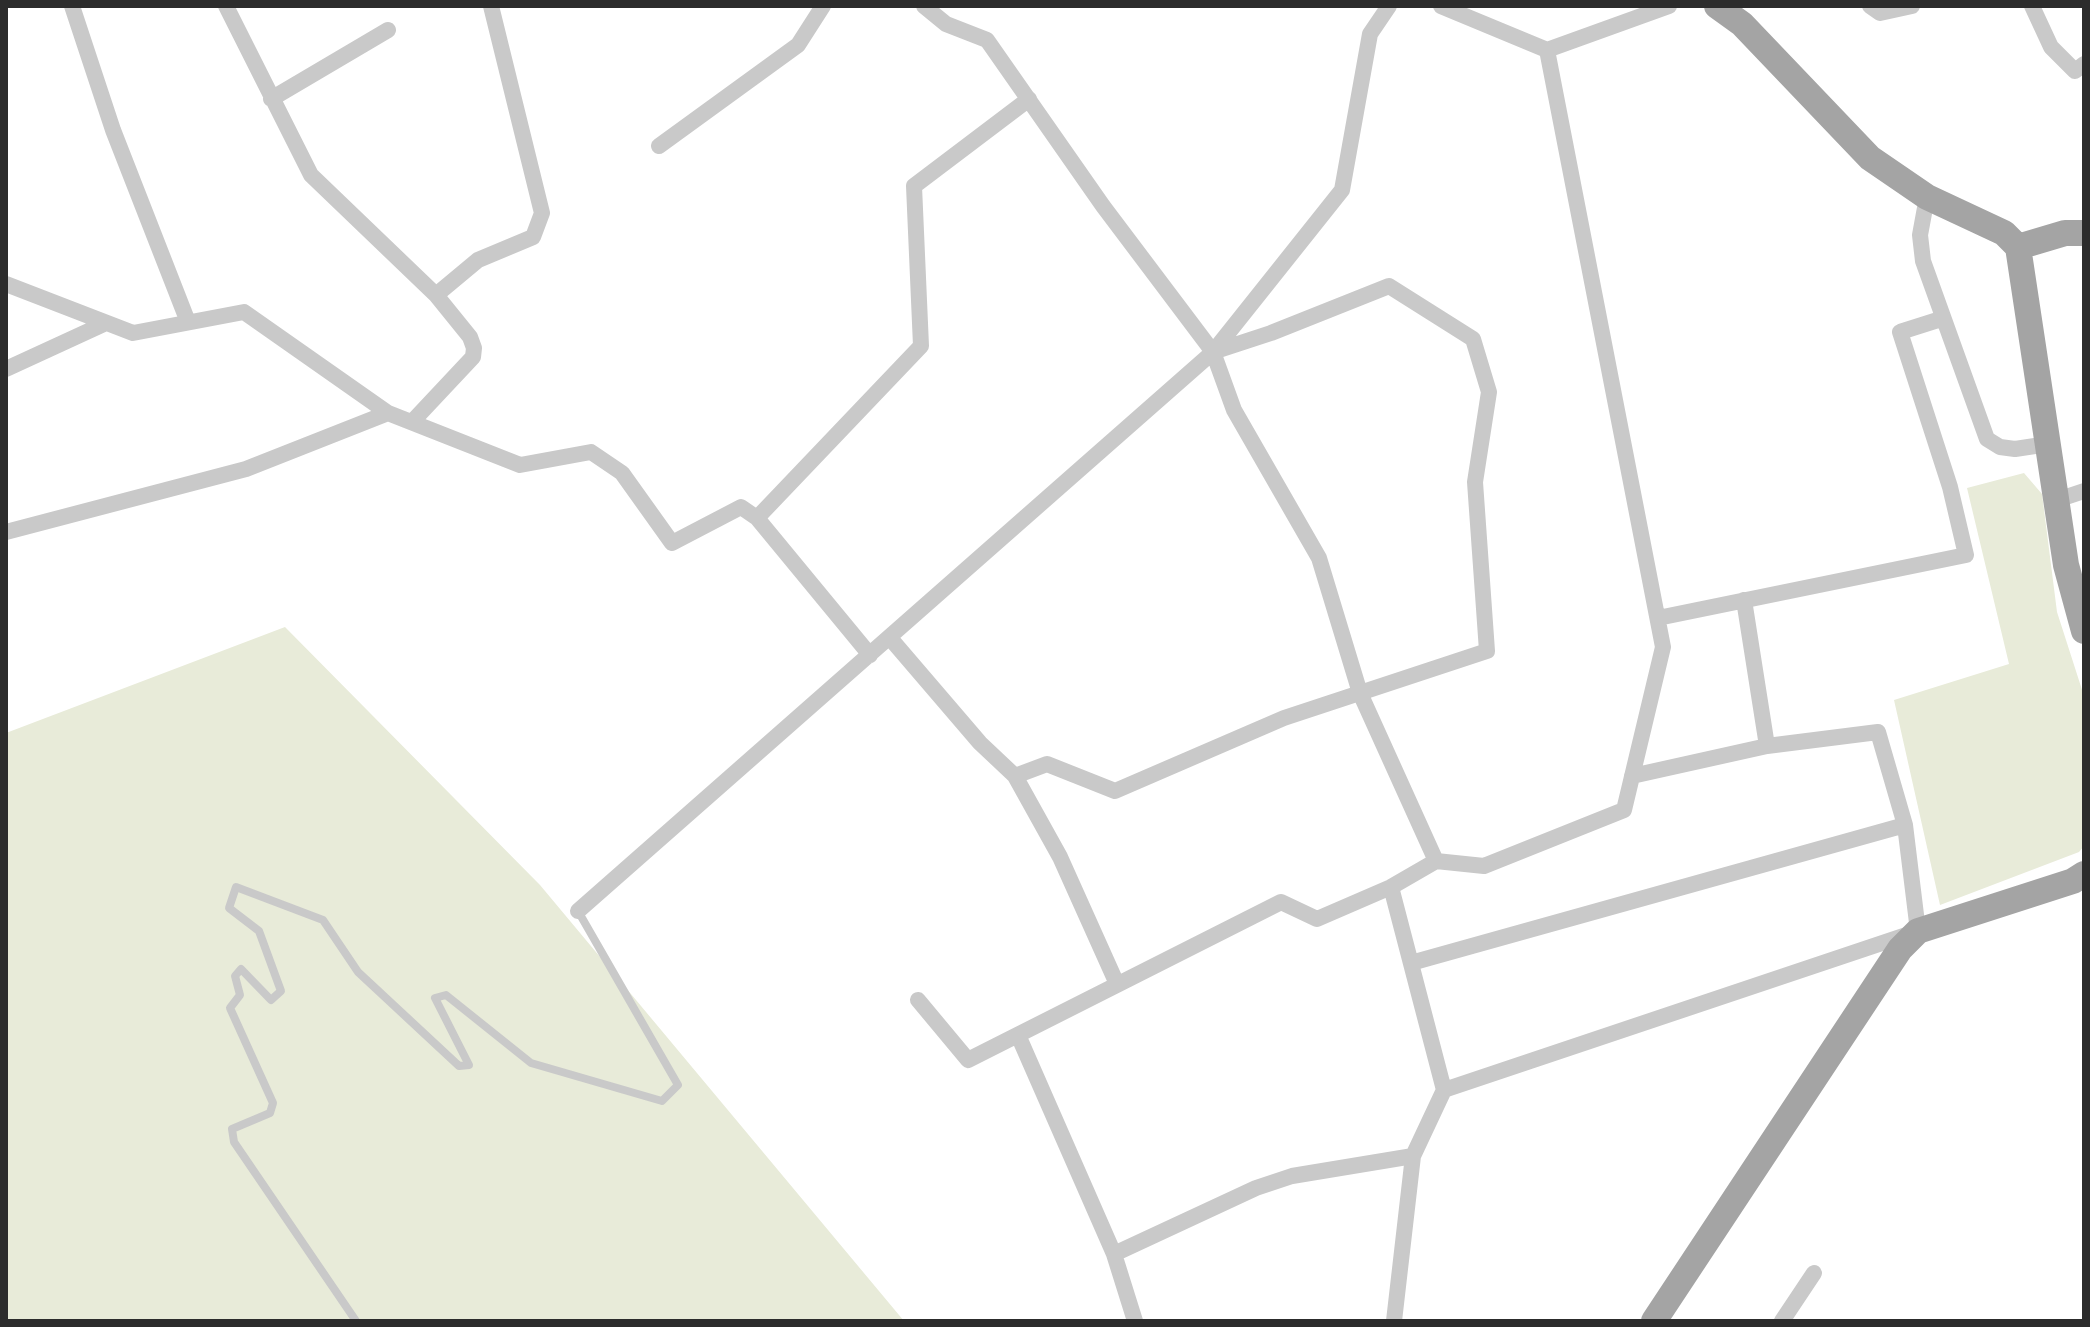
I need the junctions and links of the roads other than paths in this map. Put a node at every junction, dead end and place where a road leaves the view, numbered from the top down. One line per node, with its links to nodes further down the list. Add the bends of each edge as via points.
1 (72, 6): 25 (street, via 113,130)
2 (226, 6): 16 (street)
3 (491, 6): 23 (street, via 542,213 533,237 478,260)
4 (823, 6): 18 (street, via 798,45)
5 (924, 6): 17 (street, via 946,24 987,40)
6 (1389, 6): 27 (street, via 1370,34 1342,190)
7 (1441, 6): 14 (street)
8 (1669, 6): 14 (street)
9 (1717, 6): 19 (main road, via 1742,24 1870,158)
10 (1870, 6): 11 (street, via 1880,13)
11 (1912, 6)
12 (2032, 6): 15 (street, via 2051,47 2075,71)
13 (388, 30): 16 (street)
14 (1547, 50): 37 (street)
15 (2084, 64)
16 (271, 99): 23 (street, via 311,175)
17 (1029, 99): 27 (street); 34 (street, via 914,186 921,346)
18 (659, 146)
19 (1927, 197): 21 (main road, via 2004,233); 24 (street, via 1920,235)
20 (2084, 233): 21 (main road)
21 (2018, 247): 31 (main road)
22 (6, 284): 26 (street)
23 (436, 295): 30 (street, via 470,337 473,357)
24 (1941, 319): 31 (street, via 1987,439 2015,449); 36 (street, via 1900,332 1966,555)
25 (188, 322): 26 (street, via 133,333); 29 (street, via 244,312)
26 (106, 323): 28 (street)
27 (1213, 352): 39 (street); 41 (street, via 1234,410 1319,558); 41 (street, via 1389,286 1473,339 1489,392 1475,482 1487,651)
28 (6, 369)
29 (388, 413): 30 (street); 35 (street, via 246,469)
30 (412, 422): 34 (street, via 520,465 591,452 622,473 672,543 741,507)
31 (2048, 444): 33 (main road)
32 (2084, 491): 33 (street)
33 (2057, 500): 38 (main road, via 2066,565)
34 (757, 518): 40 (street)
35 (6, 532)
36 (1744, 600): 37 (street); 42 (street)
37 (1658, 618): 44 (street, via 1663,647)
38 (2084, 631)
39 (890, 638): 40 (street); 43 (street)
40 (870, 655): 49 (street)
41 (1360, 693): 43 (street, via 1284,718 1115,791 1047,764); 46 (street)
42 (1767, 746): 44 (street); 45 (street, via 1878,732)
43 (1015, 776): 52 (street, via 1060,857)
44 (1632, 776): 46 (street, via 1624,810 1484,866)
45 (1905, 825): 50 (street); 51 (street)
46 (1436, 861): 48 (street)
47 (2080, 878): 50 (main road)
48 (1391, 887): 51 (street); 52 (street, via 1317,919 1281,902)
49 (578, 911): 59 (lane, via 678,1085 662,1101 531,1063 446,995 435,998 469,1065 459,1066 358,972 323,920 236,887 229,908 259,931 281,991 271,1000 241,969 235,976 240,995 230,1008 273,1103 270,1113 232,1129 234,1142)
50 (1918, 931): 55 (street); 62 (main road, via 1900,949)
51 (1411, 963): 55 (street)
52 (1117, 984): 54 (street)
53 (918, 1000): 54 (street, via 968,1060)
54 (1018, 1035): 57 (street)
55 (1444, 1090): 56 (street)
56 (1413, 1156): 57 (street, via 1292,1176); 61 (street)
57 (1114, 1254): 60 (street)
58 (1814, 1273): 63 (street)
59 (356, 1321)
60 (1135, 1321)
61 (1394, 1321)
62 (1654, 1321)
63 (1782, 1321)

